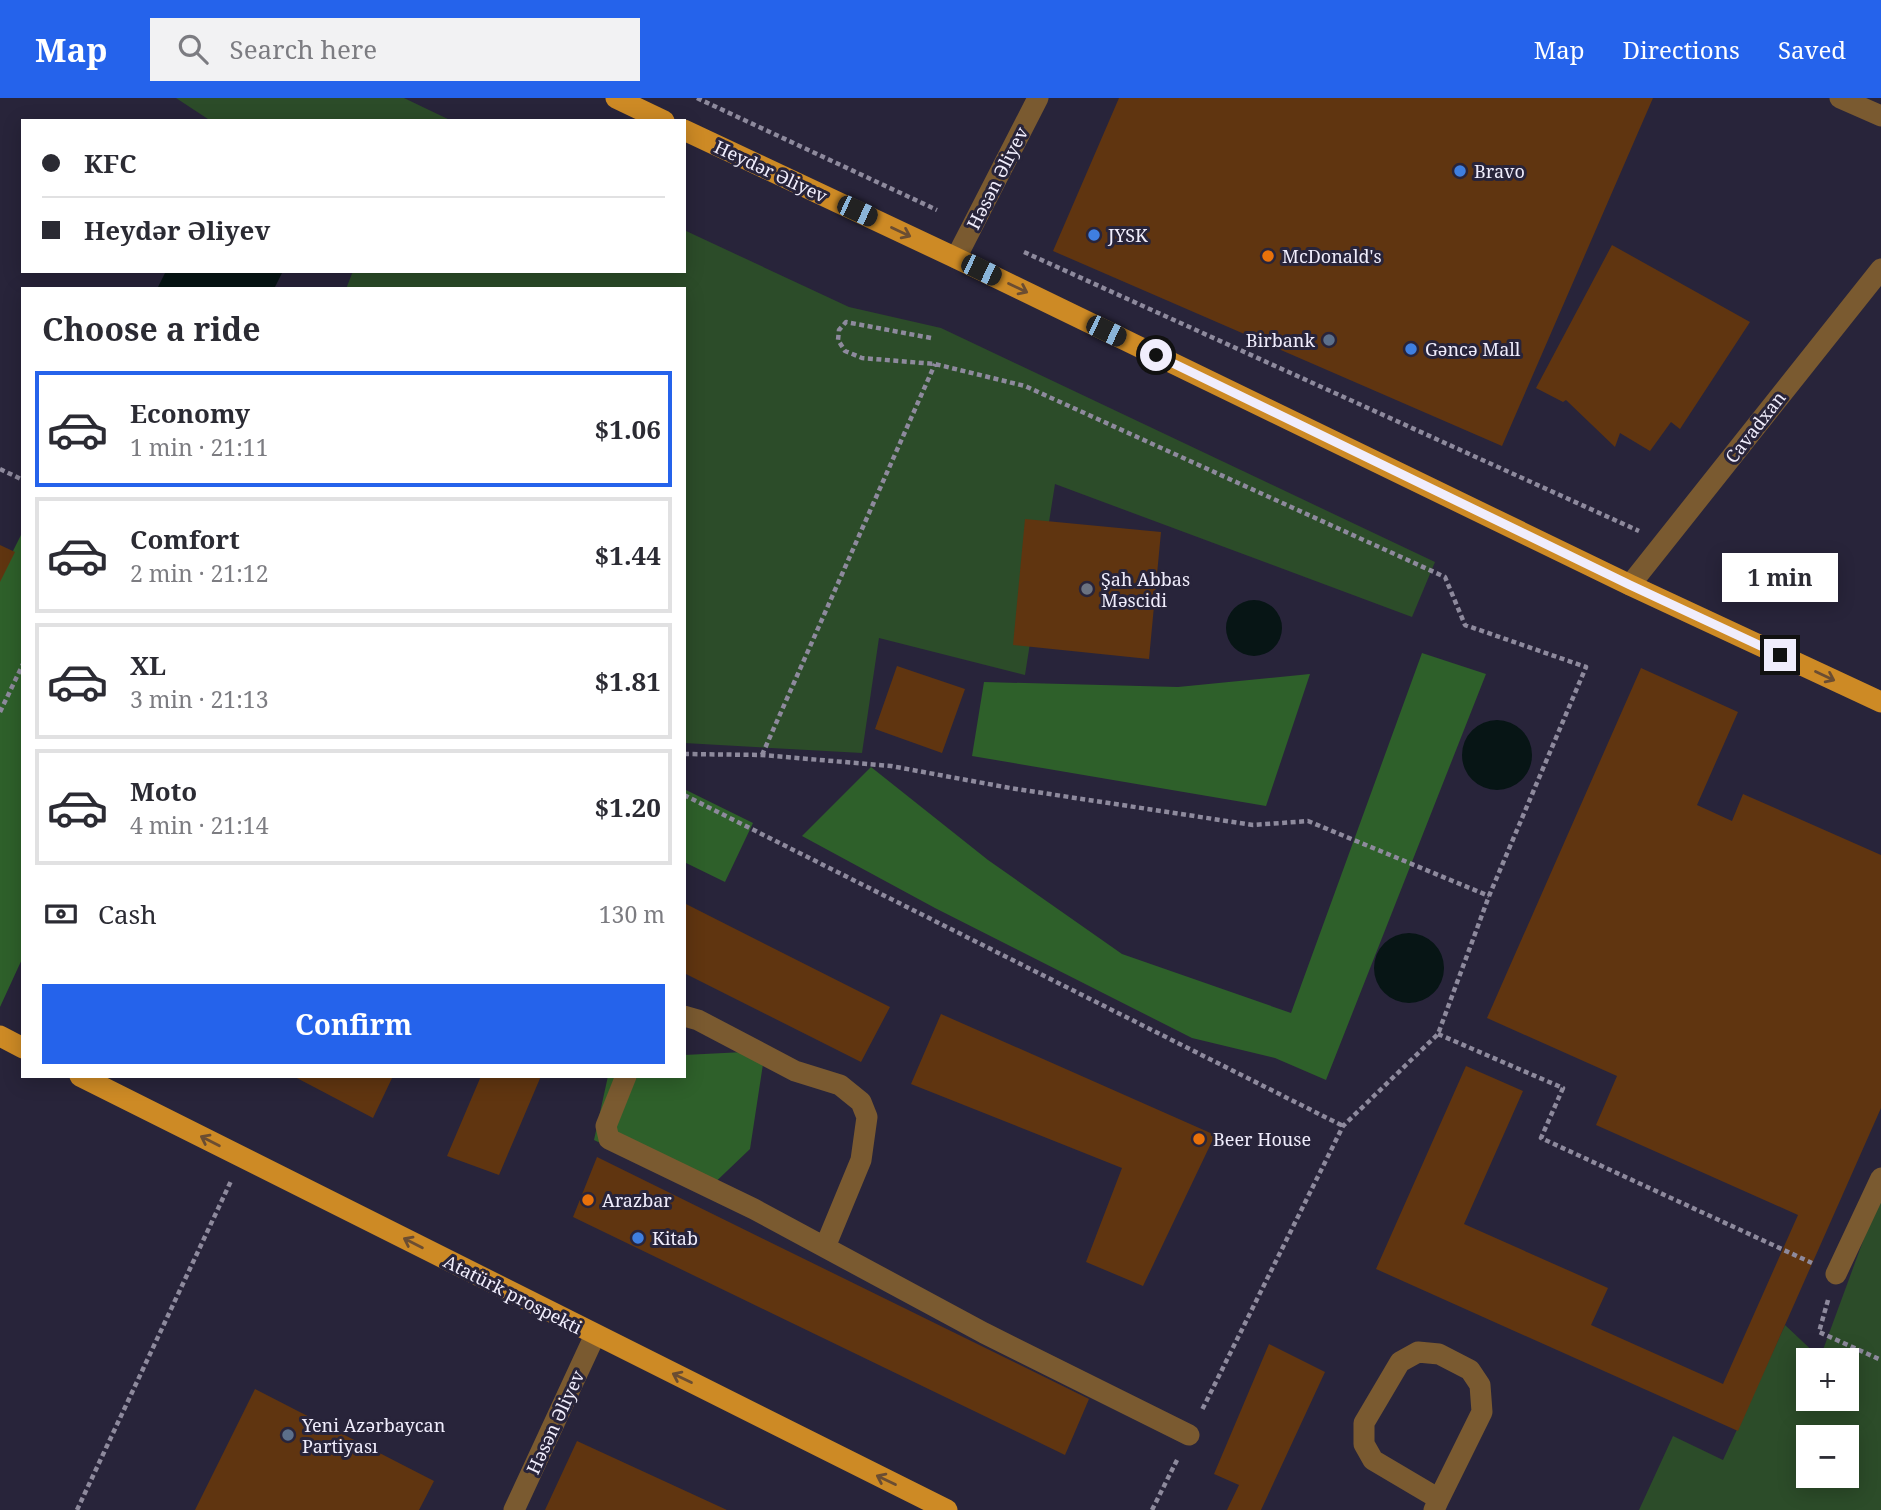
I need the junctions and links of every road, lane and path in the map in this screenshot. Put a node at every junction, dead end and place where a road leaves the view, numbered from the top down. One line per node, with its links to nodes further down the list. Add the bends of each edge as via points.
1 (616, 98): 6 (main road)
2 (697, 98): 8 (path)
3 (1038, 98): 10 (street, Həsən Əliyev)
4 (1840, 98): 5 (street)
5 (1881, 116)
6 (660, 119)
7 (686, 131): 10 (main road, Heydər Əliyev, one-way to 10)
8 (937, 210)
9 (1024, 252): 16 (path)
10 (956, 258): 17 (main road, Heydər Əliyev, one-way to 17)
11 (1881, 269): 16 (street, Cavadxan)
12 (931, 338): 13 (path, via 846,322 838,340 845,351 862,358)
13 (936, 363): 22 (path); 24 (path, via 1025,386 1445,577 1465,625 1586,667)
14 (0, 469): 15 (path)
15 (21, 479)
16 (1664, 542): 17 (street, Cavadxan)
17 (1630, 585): 19 (main road, Heydər Əliyev, one-way to 19)
18 (21, 668): 20 (path)
19 (1881, 702)
20 (0, 712)
21 (686, 754): 22 (path)
22 (762, 755): 24 (path, via 891,766 1253,825 1308,821)
23 (686, 797): 31 (path)
24 (1489, 896): 26 (path)
25 (686, 1017): 34 (street, via 795,1071 840,1085 861,1102 867,1117 861,1160)
26 (1438, 1034): 31 (path); 35 (path, via 1563,1088 1541,1138)
27 (0, 1036): 28 (main road)
28 (21, 1047)
29 (84, 1078): 32 (main road, Atatürk prospekti, one-way to 29)
30 (625, 1078): 34 (street, via 607,1126 609,1139)
31 (1343, 1126): 38 (path)
32 (242, 1158): 36 (main road, Atatürk prospekti, one-way to 32); 40 (path)
33 (1881, 1178): 35 (street)
34 (825, 1247): 38 (street, via 984,1333)
35 (1836, 1274): 37 (path, via 1819,1332)
36 (595, 1335): 41 (street, Həsən Əliyev); 42 (main road, Atatürk prospekti, one-way to 36)
37 (1881, 1360)
38 (1189, 1434): 43 (path)
39 (1436, 1504): 39 (street, via 1482,1412 1480,1385 1471,1370 1438,1354 1418,1352 1400,1362 1382,1392 1364,1423 1364,1444 1373,1460)
40 (77, 1510)
41 (514, 1510)
42 (947, 1510)
43 (1152, 1510)

